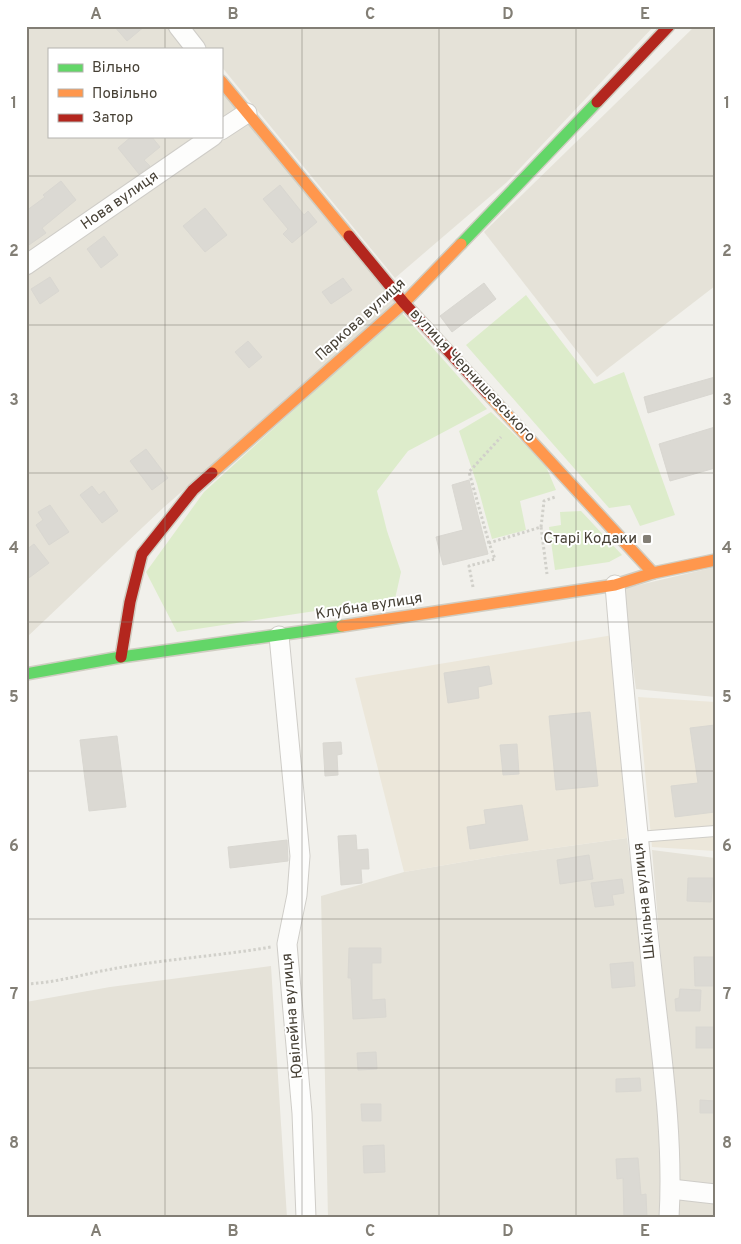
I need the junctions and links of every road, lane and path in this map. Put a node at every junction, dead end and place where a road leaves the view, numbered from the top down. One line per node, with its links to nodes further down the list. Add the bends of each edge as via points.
1 (178, 26): 3 (street)
2 (669, 26): 9 (street, Паркова вулиця)
3 (195, 48)
4 (222, 82): 5 (street, вулиця Чернишевського)
5 (247, 112): 6 (street); 9 (street, вулиця Чернишевського)
6 (222, 129)
7 (210, 138): 8 (street, Нова вулиця)
8 (26, 265)
9 (404, 302): 10 (street, вулиця Чернишевського); 20 (street, Паркова вулиця, via 193,490 164,525 142,554)
10 (515, 423): 11 (street, вулиця Чернишевського); 13 (path, via 468,472)
11 (577, 490): 12 (path, via 544,501); 15 (street, вулиця Чернишевського)
12 (541, 527): 13 (path); 17 (path)
13 (489, 543): 18 (path, via 495,559 469,566)
14 (715, 560): 15 (street, Клубна вулиця)
15 (652, 573): 16 (street, Клубна вулиця)
16 (614, 584): 17 (street, Клубна вулиця); 23 (street, Шкільна вулиця)
17 (550, 594): 18 (street, Клубна вулиця)
18 (477, 606): 19 (street, Клубна вулиця)
19 (279, 636): 20 (street, Клубна вулиця); 24 (street, Ювілейна вулиця, via 300,856 297,895)
20 (121, 657): 21 (street, Клубна вулиця)
21 (26, 674)
22 (715, 831): 23 (lane)
23 (638, 837): 26 (street, Шкільна вулиця, via 667,1111)
24 (287, 944): 25 (path); 28 (street, Ювілейна вулиця, via 302,1113)
25 (26, 984)
26 (671, 1189): 27 (street); 29 (street, Шкільна вулиця)
27 (715, 1194)
28 (306, 1218)
29 (670, 1218)

